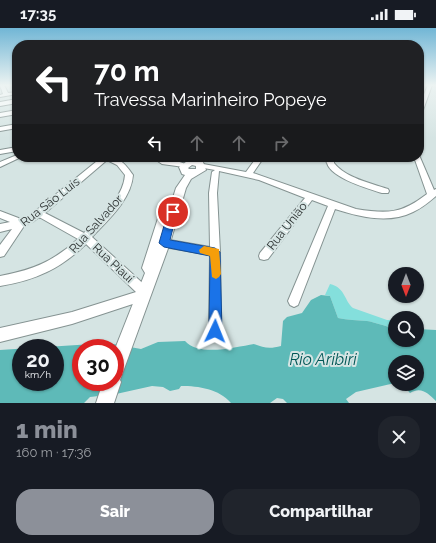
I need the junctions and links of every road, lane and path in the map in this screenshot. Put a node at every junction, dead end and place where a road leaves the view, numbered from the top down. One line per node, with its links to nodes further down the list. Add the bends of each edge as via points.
1 (12, 113): 2 (street)
2 (0, 115)
3 (12, 127): 4 (street)
4 (0, 129)
5 (12, 150): 6 (street)
6 (0, 152)
7 (12, 159): 14 (street)
8 (100, 162): 23 (street, Rua São Luís)
9 (118, 162): 27 (street, Rua Salvador, via 126,168 129,180 117,202)
10 (165, 162): 15 (street)
11 (257, 162): 18 (street)
12 (330, 162): 19 (street, via 336,170)
13 (419, 162): 20 (street)
14 (0, 165)
15 (194, 165): 16 (street); 17 (street); 28 (main road, via 181,188); 33 (main road, via 169,201 154,247)
16 (216, 172): 17 (street); 29 (street, via 213,193)
17 (231, 172): 18 (street)
18 (248, 175): 21 (street, via 281,184)
19 (384, 191)
20 (434, 193): 22 (street, via 412,209 397,213 375,214)
21 (310, 196): 22 (street); 31 (street, Rua União)
22 (332, 206): 34 (street)
23 (38, 213): 25 (street, Rua São Luís); 27 (street, Rua Piauí)
24 (0, 214): 25 (street)
25 (21, 223): 26 (street); 30 (street, Rua São Luís)
26 (0, 228)
27 (86, 238): 32 (street, Rua Salvador, via 69,254 51,265 31,274); 33 (street, Rua Piauí)
28 (164, 243): 29 (street); 33 (main road)
29 (215, 252): 35 (street)
30 (0, 253)
31 (264, 256)
32 (0, 281)
33 (145, 292): 36 (street, via 72,318); 37 (main road)
34 (294, 301)
35 (215, 331)
36 (0, 335)
37 (124, 348)
38 (109, 391): 39 (main road)
39 (105, 403)

